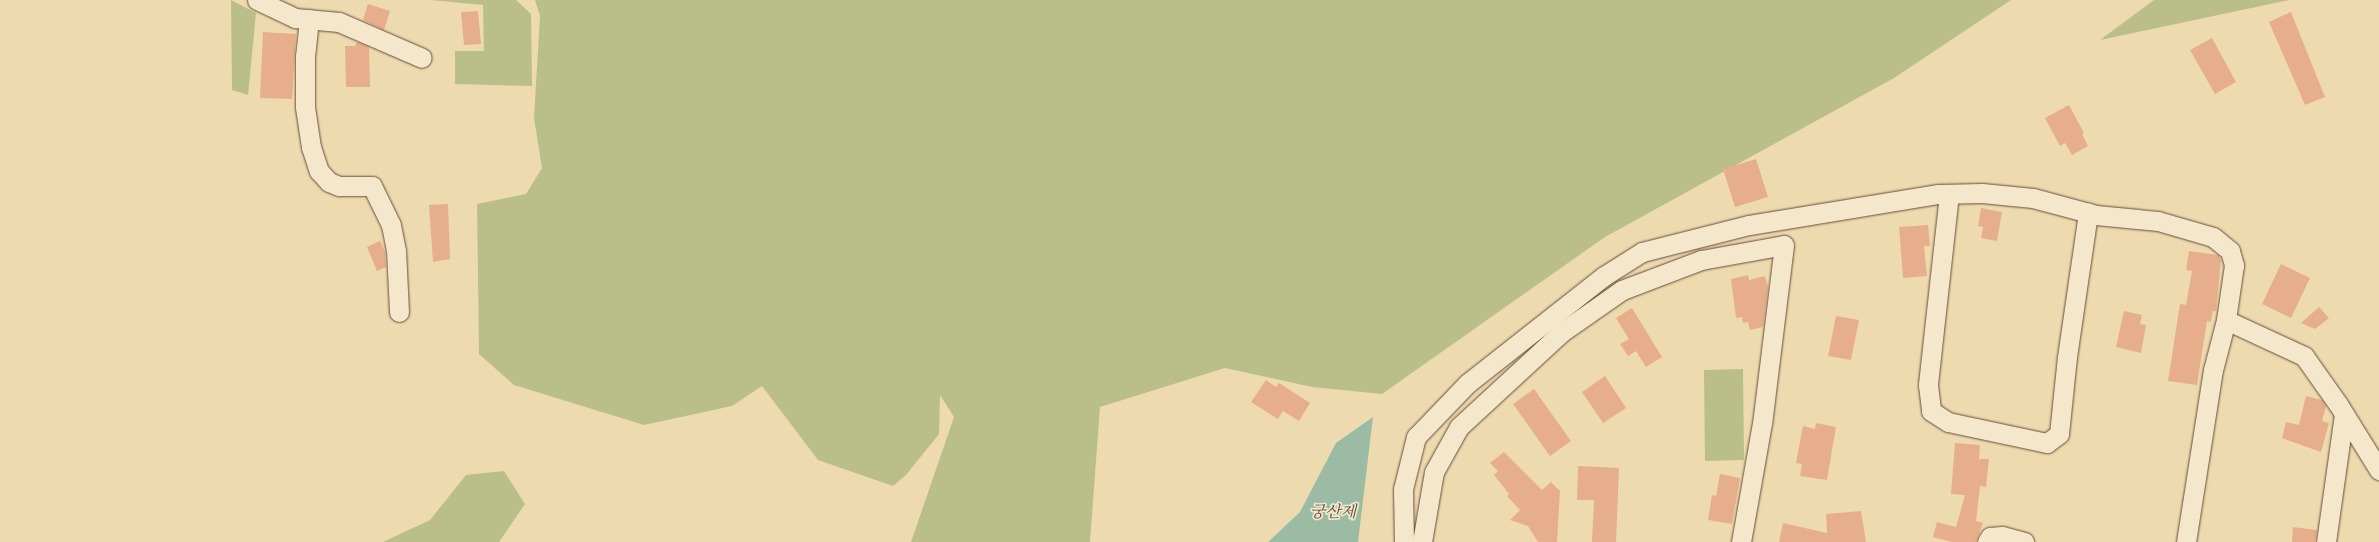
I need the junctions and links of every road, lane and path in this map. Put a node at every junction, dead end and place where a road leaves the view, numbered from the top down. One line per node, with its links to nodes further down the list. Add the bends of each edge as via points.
1 (257, 0): 2 (street, via 295,18)
2 (309, 19): 3 (street, via 339,22); 6 (street, via 305,56 305,107 311,147 319,171 329,182 339,186 372,186 391,225 396,250)
3 (422, 58)
4 (1949, 194): 5 (street, via 1982,192 2033,198); 5 (street, via 1928,385 1931,411 1948,422 2047,443 2059,434 2069,334); 10 (street, via 1896,199 1748,225 1642,252 1604,276 1468,383 1416,437 1404,489)
5 (2088, 212): 7 (street, via 2158,221 2213,237 2230,251 2234,265)
6 (399, 312)
7 (2226, 320): 8 (street, via 2304,356); 15 (street, via 2213,370)
8 (2344, 414): 9 (street); 16 (street)
9 (2379, 470)
10 (1404, 542)
11 (1422, 542): 12 (street, via 1434,472 1459,427 1562,332 1622,290 1701,260 1784,245 1762,423)
12 (1741, 542)
13 (1988, 542): 14 (street, via 1990,537 2002,536)
14 (2024, 542)
15 (2186, 542)
16 (2326, 542)

